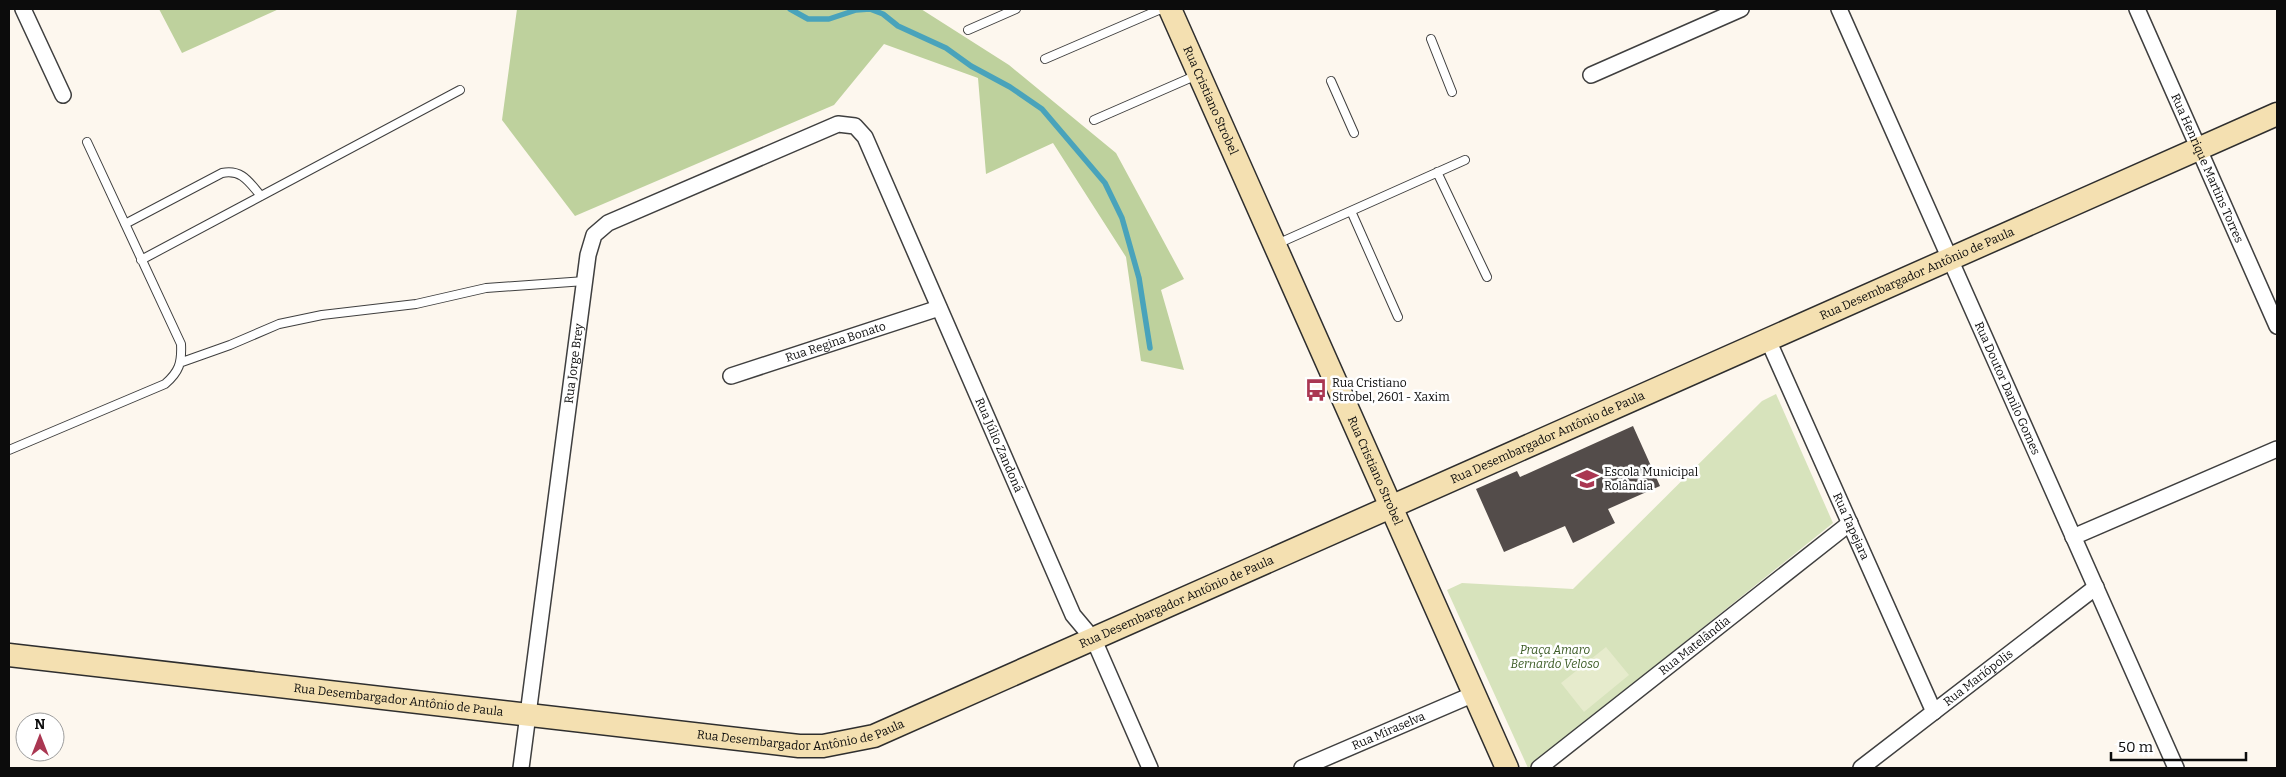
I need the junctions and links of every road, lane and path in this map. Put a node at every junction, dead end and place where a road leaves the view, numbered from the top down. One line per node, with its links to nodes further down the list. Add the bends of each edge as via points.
1 (23, 9): 16 (street)
2 (1016, 9): 8 (lane)
3 (1161, 9): 10 (lane)
4 (1170, 9): 11 (main road, Rua Cristiano Strobel)
5 (1741, 9): 12 (street)
6 (1839, 9): 29 (street, Rua Doutor Danilo Gomes)
7 (2137, 9): 22 (street, Rua Henrique Martins Torres)
8 (968, 30)
9 (1432, 39): 15 (lane)
10 (1045, 59)
11 (1199, 74): 18 (lane); 28 (main road, Rua Cristiano Strobel)
12 (1592, 76)
13 (1331, 81): 20 (lane)
14 (460, 90): 25 (lane)
15 (1452, 92)
16 (63, 95)
17 (2277, 114): 22 (main road, Rua Desembargador Antônio de Paula)
18 (1094, 120)
19 (847, 124): 32 (street, Rua Jorge Brey, via 831,126 600,228 590,244); 33 (street, Rua Júlio Zandoná, via 855,126 865,137)
20 (1354, 133)
21 (87, 142): 27 (lane)
22 (2199, 149): 29 (main road, Rua Desembargador Antônio de Paula); 35 (street, Rua Henrique Martins Torres)
23 (1465, 160): 24 (lane)
24 (1438, 172): 26 (lane); 31 (lane)
25 (261, 196): 27 (lane, via 244,176 232,171 222,173); 30 (lane)
26 (1352, 211): 28 (lane); 34 (lane)
27 (125, 224): 30 (lane)
28 (1274, 246): 41 (main road, Rua Cristiano Strobel)
29 (1950, 259): 36 (main road, Rua Desembargador Antônio de Paula); 43 (street, Rua Doutor Danilo Gomes)
30 (142, 260): 37 (lane, via 180,344)
31 (1487, 277)
32 (585, 281): 37 (lane, via 486,288 416,304 322,315 279,324); 49 (street, Rua Jorge Brey)
33 (939, 308): 38 (street, Rua Regina Bonato); 45 (street, Rua Júlio Zandoná, via 1073,615)
34 (1398, 317)
35 (2277, 326)
36 (1768, 340): 41 (main road, Rua Desembargador Antônio de Paula); 42 (street, Rua Tapejara)
37 (182, 362): 40 (lane, via 176,374 165,384)
38 (731, 376)
39 (2277, 449): 43 (street)
40 (9, 450)
41 (1391, 508): 45 (main road, Rua Desembargador Antônio de Paula); 47 (main road, Rua Cristiano Strobel)
42 (1850, 523): 48 (street, Rua Tapejara); 54 (street, Rua Matelândia)
43 (2073, 537): 44 (street, Rua Doutor Danilo Gomes)
44 (2096, 587): 48 (street, Rua Mariópolis); 56 (street, Rua Doutor Danilo Gomes)
45 (1094, 640): 49 (main road, Rua Desembargador Antônio de Paula, via 896,728 832,744 799,746); 51 (street, Rua Júlio Zandoná)
46 (9, 655): 49 (main road, Rua Desembargador Antônio de Paula)
47 (1474, 694): 52 (street, Rua Miraselva); 53 (main road, Rua Cristiano Strobel)
48 (1934, 712): 55 (street, Rua Mariópolis)
49 (528, 715): 50 (street, Rua Jorge Brey)
50 (521, 768)
51 (1150, 768)
52 (1302, 768)
53 (1507, 768)
54 (1539, 768)
55 (1860, 768)
56 (2176, 768)

